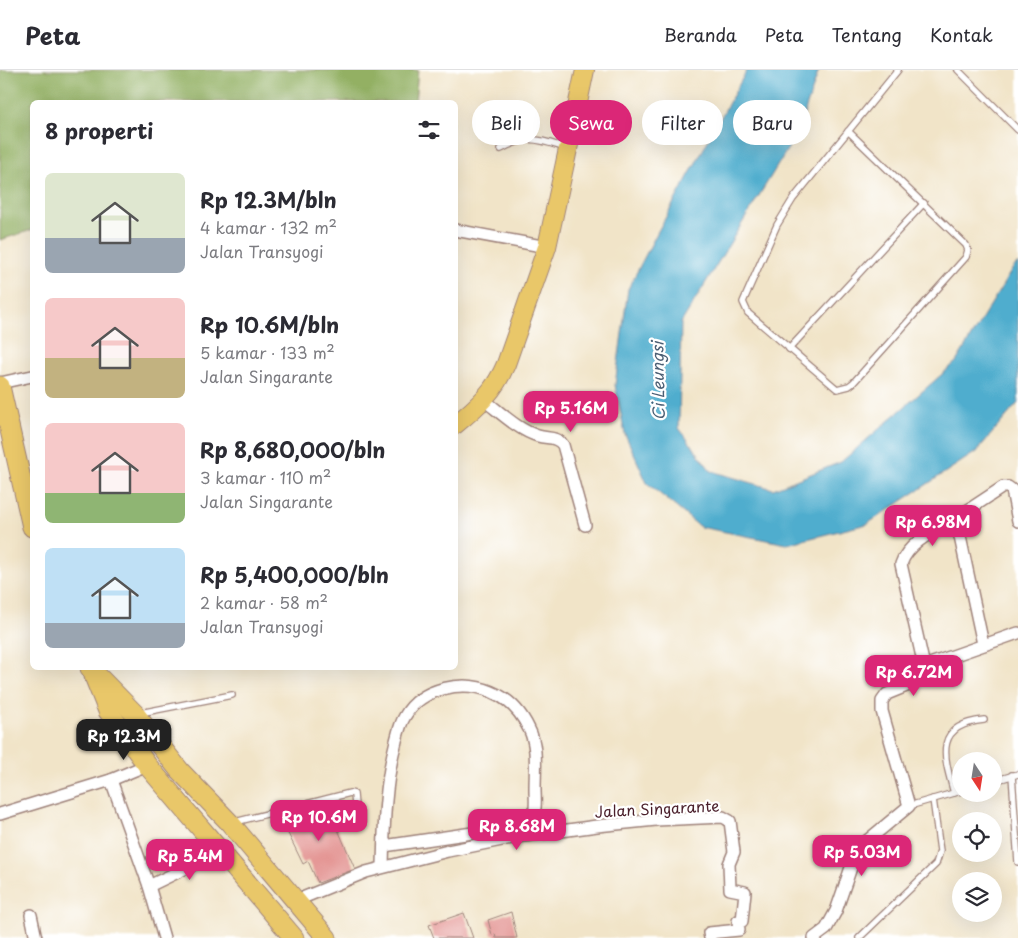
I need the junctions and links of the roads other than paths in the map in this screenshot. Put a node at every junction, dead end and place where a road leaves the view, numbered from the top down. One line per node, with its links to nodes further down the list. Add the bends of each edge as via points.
1 (585, 70): 6 (main road)
2 (898, 70): 5 (lane)
3 (958, 70): 4 (lane)
4 (1018, 130)
5 (848, 131): 8 (lane); 11 (lane, via 793,199 777,225 743,302 748,313)
6 (568, 148): 7 (lane, via 533,138 516,141); 10 (main road)
7 (501, 149)
8 (924, 204): 11 (lane); 11 (lane, via 966,245 966,257 853,383 838,389)
9 (458, 231): 10 (street)
10 (547, 247): 14 (main road, via 500,379)
11 (789, 349)
12 (30, 376): 13 (street)
13 (0, 384): 17 (highway)
14 (484, 400): 15 (main road); 21 (street, via 523,428 538,436 560,441)
15 (458, 423)
16 (0, 441): 17 (highway)
17 (16, 460): 19 (highway)
18 (956, 518): 20 (street, via 1003,487 1008,487 1012,490); 23 (street); 24 (street, via 915,544 901,564)
19 (30, 519)
20 (1018, 521)
21 (585, 525)
22 (1018, 633): 23 (street)
23 (983, 644): 24 (street)
24 (924, 666): 37 (street, via 909,685 888,694 882,701)
25 (91, 670): 30 (highway, via 108,711)
26 (92, 670): 28 (highway)
27 (232, 695): 28 (lane)
28 (135, 714): 40 (highway, via 180,771)
29 (984, 720): 34 (lane, via 958,726 947,741 945,760)
30 (147, 766): 33 (street); 42 (highway)
31 (1015, 775): 32 (lane); 43 (lane)
32 (1002, 779)
33 (111, 780): 38 (street); 45 (street)
34 (952, 786)
35 (952, 794): 36 (lane)
36 (934, 799): 37 (lane); 54 (lane, via 940,851 936,864)
37 (909, 806): 53 (street, via 856,853 836,912 826,929)
38 (0, 814)
39 (356, 818): 40 (lane, via 355,797 350,793)
40 (230, 823): 46 (highway)
41 (384, 846): 41 (street, via 390,763 404,718 412,705 420,698 455,687 492,692 511,703 519,711 534,741 533,819 520,826); 44 (street)
42 (219, 852): 45 (street); 50 (highway)
43 (1018, 862)
44 (383, 866): 46 (street, Jalan Singarante); 52 (street, Jalan Singarante, via 448,850 565,830 656,820 723,817 730,821 734,852 729,864 730,889 745,892 742,921 738,921 739,930 709,933)
45 (149, 886): 48 (street)
46 (295, 901): 51 (highway)
47 (31, 915): 49 (street)
48 (160, 937)
49 (36, 938)
50 (294, 938)
51 (326, 938)
52 (710, 938)
53 (814, 938)
54 (859, 938)

